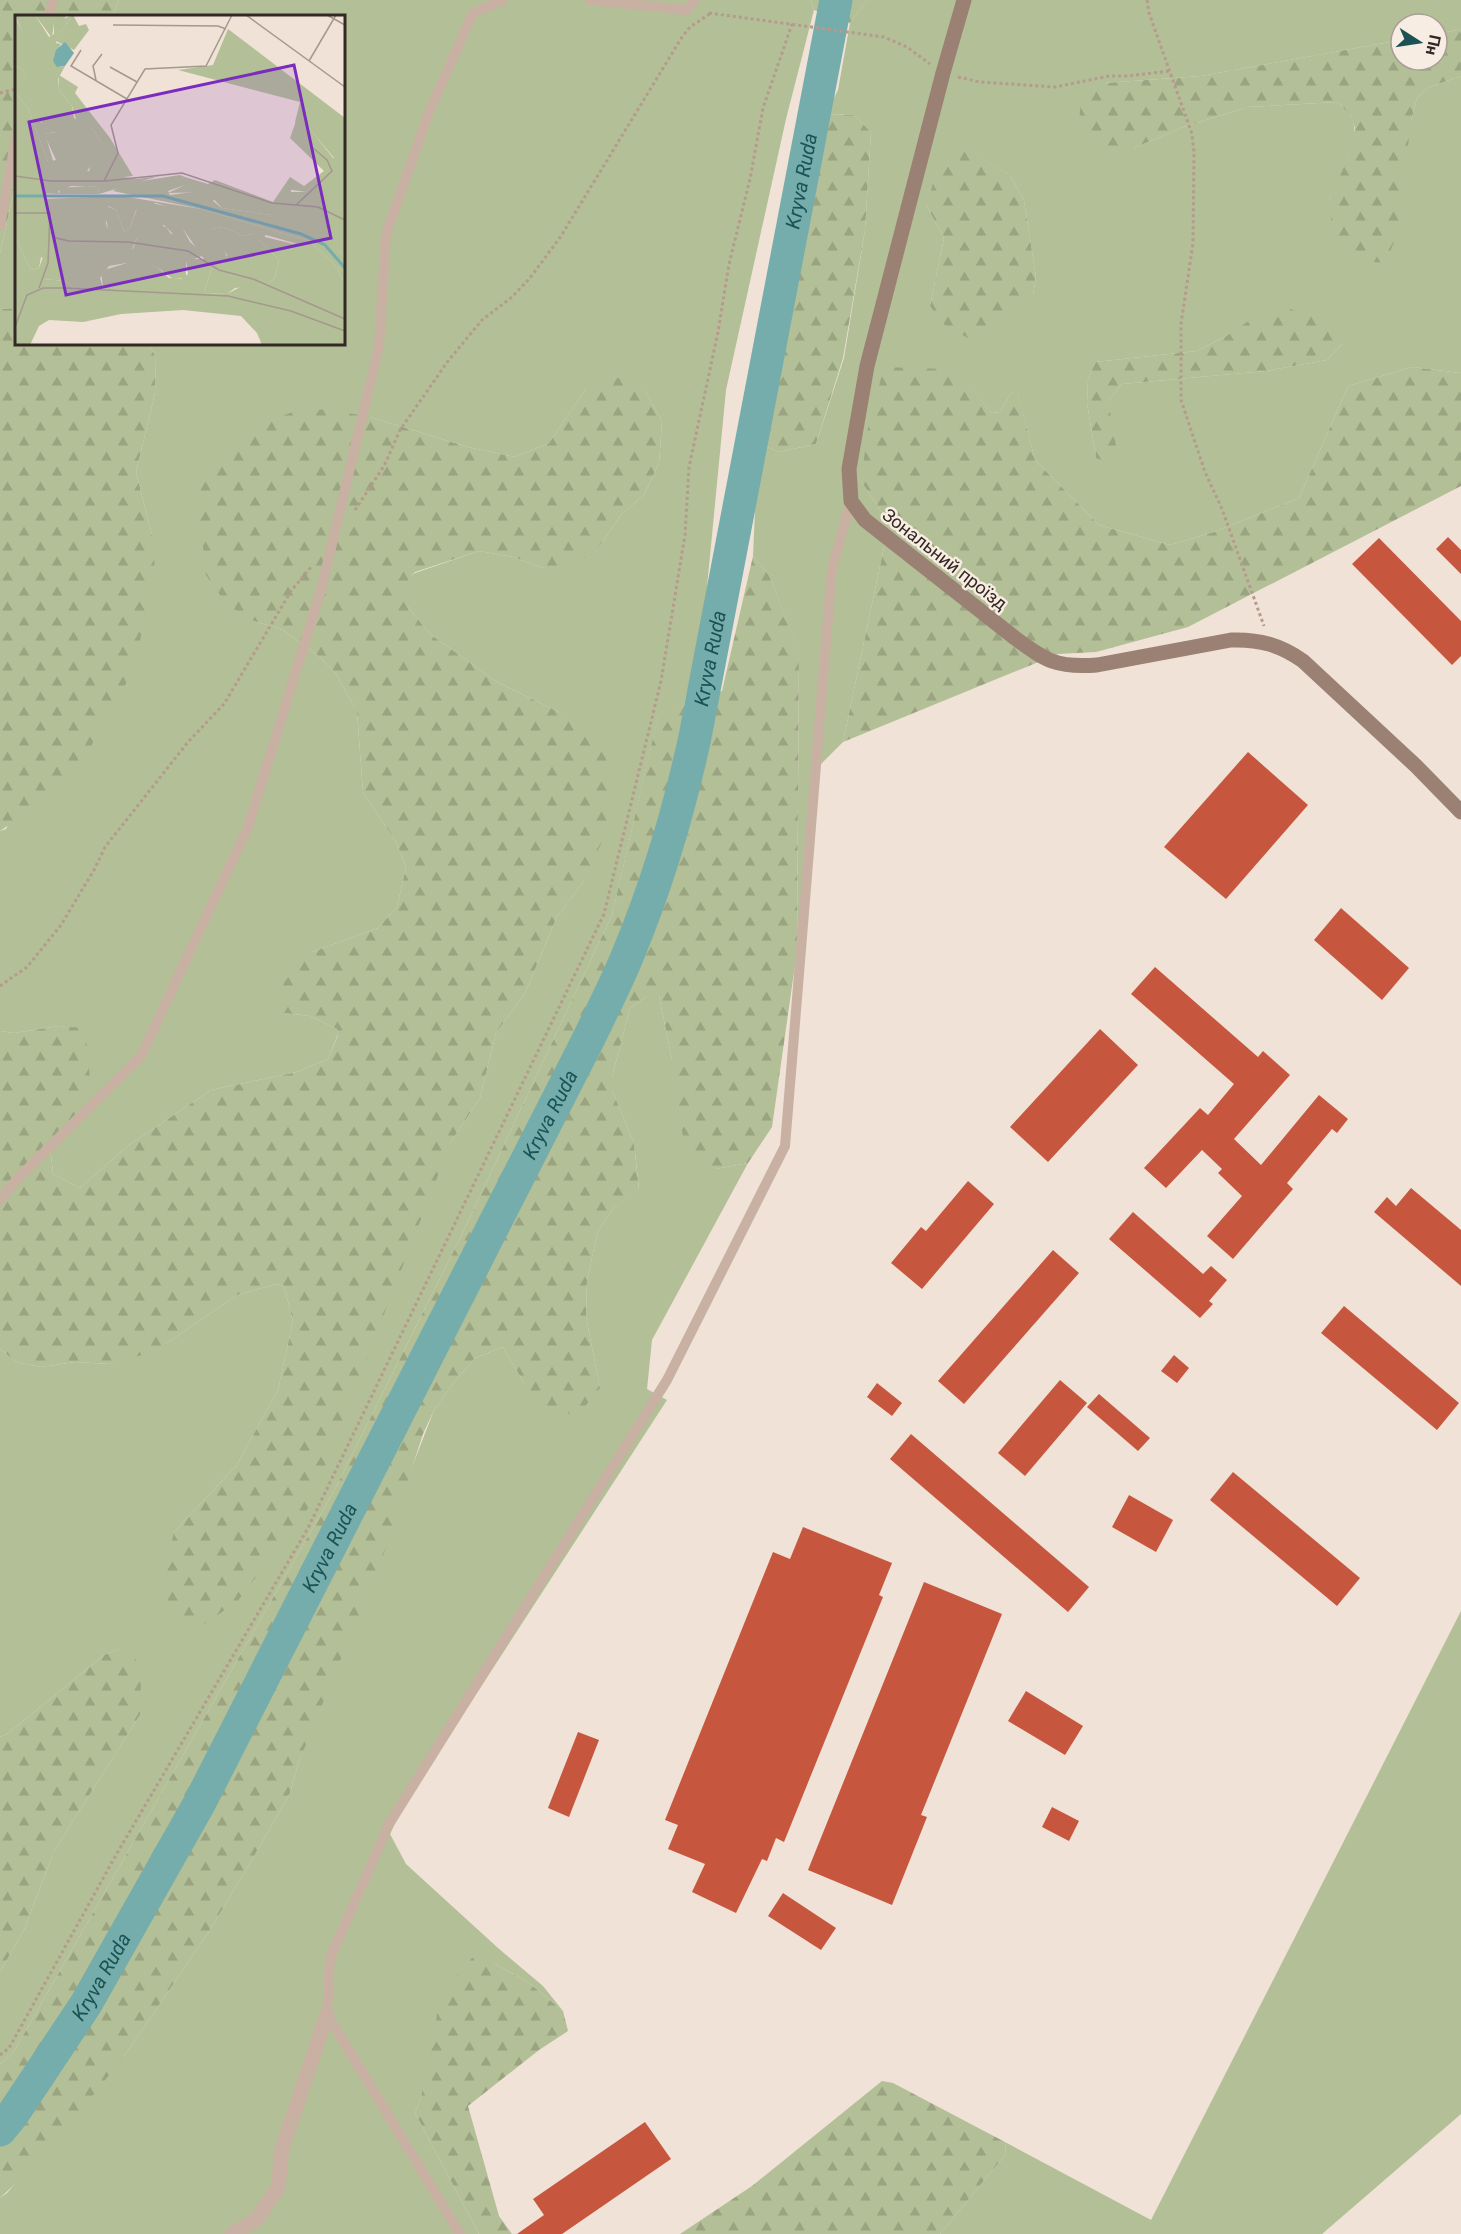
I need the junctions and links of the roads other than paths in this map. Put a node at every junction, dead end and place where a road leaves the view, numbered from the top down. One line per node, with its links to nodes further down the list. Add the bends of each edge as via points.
1 (53, 0): 6 (lane)
2 (503, 0): 11 (lane, via 473,14 429,112 386,234 379,346 321,590 248,827 141,1056)
3 (590, 0): 4 (lane, via 687,10)
4 (695, 0)
5 (964, 0): 9 (street, via 867,366 849,469)
6 (49, 15)
7 (15, 144): 8 (lane)
8 (0, 226)
9 (851, 501): 10 (street, Зональний проїзд, via 864,520 1024,645 1055,664 1096,665 1248,639 1290,651); 12 (lane, via 832,568 785,1146 666,1380 389,1824 330,1958)
10 (1461, 812)
11 (0, 1200)
12 (327, 2014): 13 (street, via 282,2149 278,2188 256,2220); 14 (lane)
13 (232, 2234)
14 (460, 2234)

